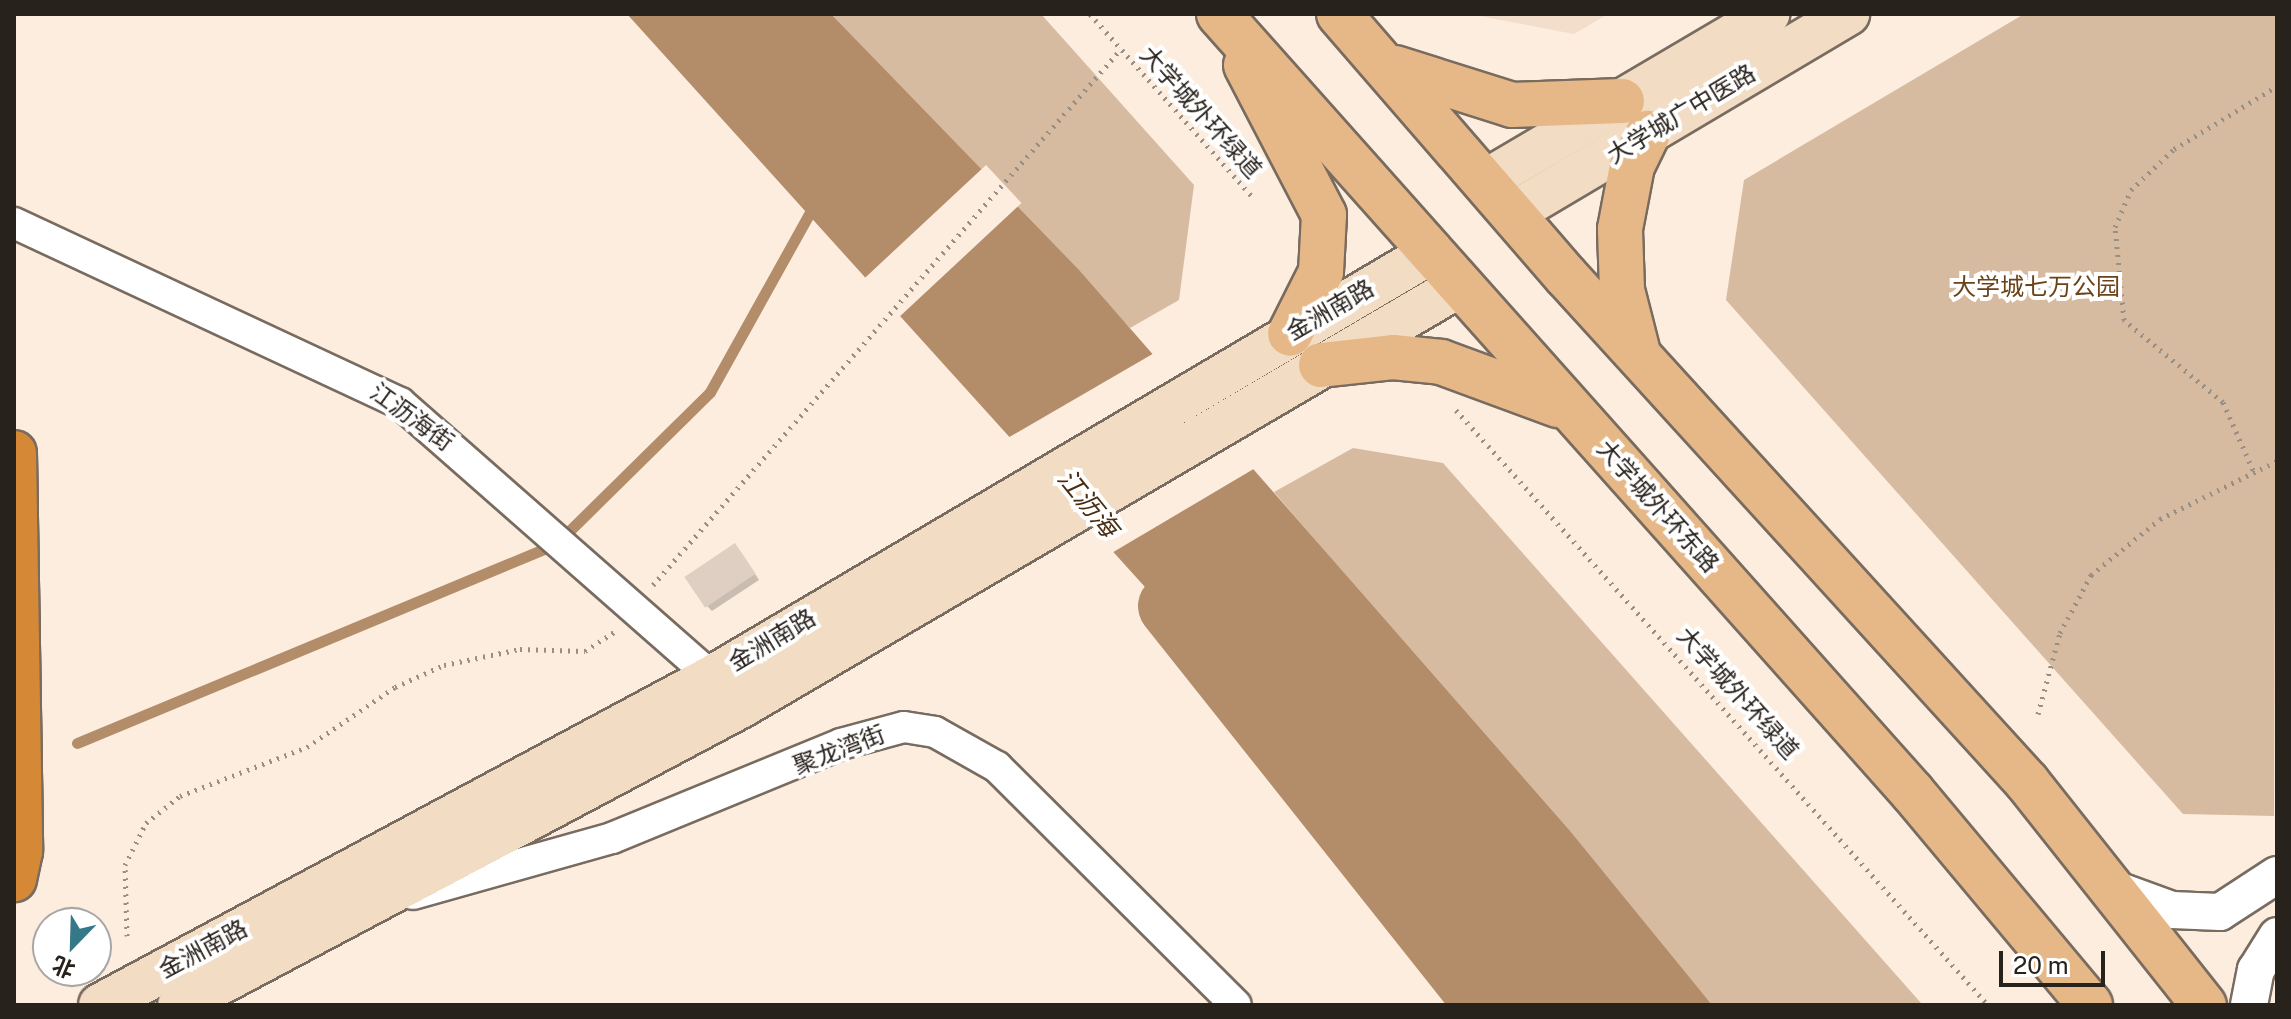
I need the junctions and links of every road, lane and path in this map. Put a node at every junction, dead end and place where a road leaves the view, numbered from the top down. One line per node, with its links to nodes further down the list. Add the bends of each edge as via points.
1 (1090, 14): 6 (path, 大学城外环绿道)
2 (1339, 14): 7 (main road)
3 (1769, 14): 9 (main road, 大学城广中医路)
4 (1848, 14): 9 (main road, 大学城广中医路)
5 (1223, 18): 13 (main road, 大学城外环东路); 15 (main road, via 1324,215 1321,272)
6 (1121, 49): 11 (path, 大学城外环绿道); 23 (path)
7 (1377, 56): 9 (main road, via 1437,86 1512,105); 10 (main road)
8 (2277, 86): 22 (path, via 2174,149 2131,190 2115,227 2124,320 2223,402)
9 (1635, 117): 10 (main road, 大学城广中医路); 16 (main road, via 1620,229 1622,290)
10 (1499, 197): 16 (main road)
11 (1254, 199)
12 (14, 223): 23 (street, 江沥海街, via 380,391 505,488)
13 (1432, 252): 14 (main road, 大学城外环东路); 15 (main road, 金洲南路)
14 (1461, 285): 17 (main road, 金洲南路); 19 (main road, 大学城外环东路)
15 (1290, 334): 24 (main road, 金洲南路)
16 (1639, 355): 28 (main road, via 1945,689)
17 (1321, 365): 19 (main road, via 1393,357 1441,362 1517,384); 29 (main road, 金洲南路, via 834,651)
18 (1456, 410): 35 (path, 大学城外环绿道)
19 (1579, 417): 36 (main road, 大学城外环东路)
20 (14, 453): 27 (highway, via 20,851)
21 (2277, 461): 22 (path)
22 (2253, 470): 25 (path, via 2160,519 2091,575 2060,633)
23 (635, 606): 24 (street, 江沥海街); 30 (path, via 604,644 459,659 395,687 307,747 161,808 125,865)
24 (712, 677): 32 (main road, 金洲南路)
25 (2038, 714)
26 (2277, 875): 28 (street, via 2220,912 2172,910)
27 (14, 879)
28 (2114, 889): 37 (main road)
29 (356, 907): 33 (main road, 金洲南路); 34 (street, 聚龙湾街, via 612,838 841,744 904,727 935,732 997,767)
30 (127, 936)
31 (2277, 936): 38 (street, via 2256,970)
32 (100, 1005)
33 (179, 1005)
34 (1236, 1005)
35 (1988, 1005)
36 (2090, 1005)
37 (2204, 1005)
38 (2249, 1005)

